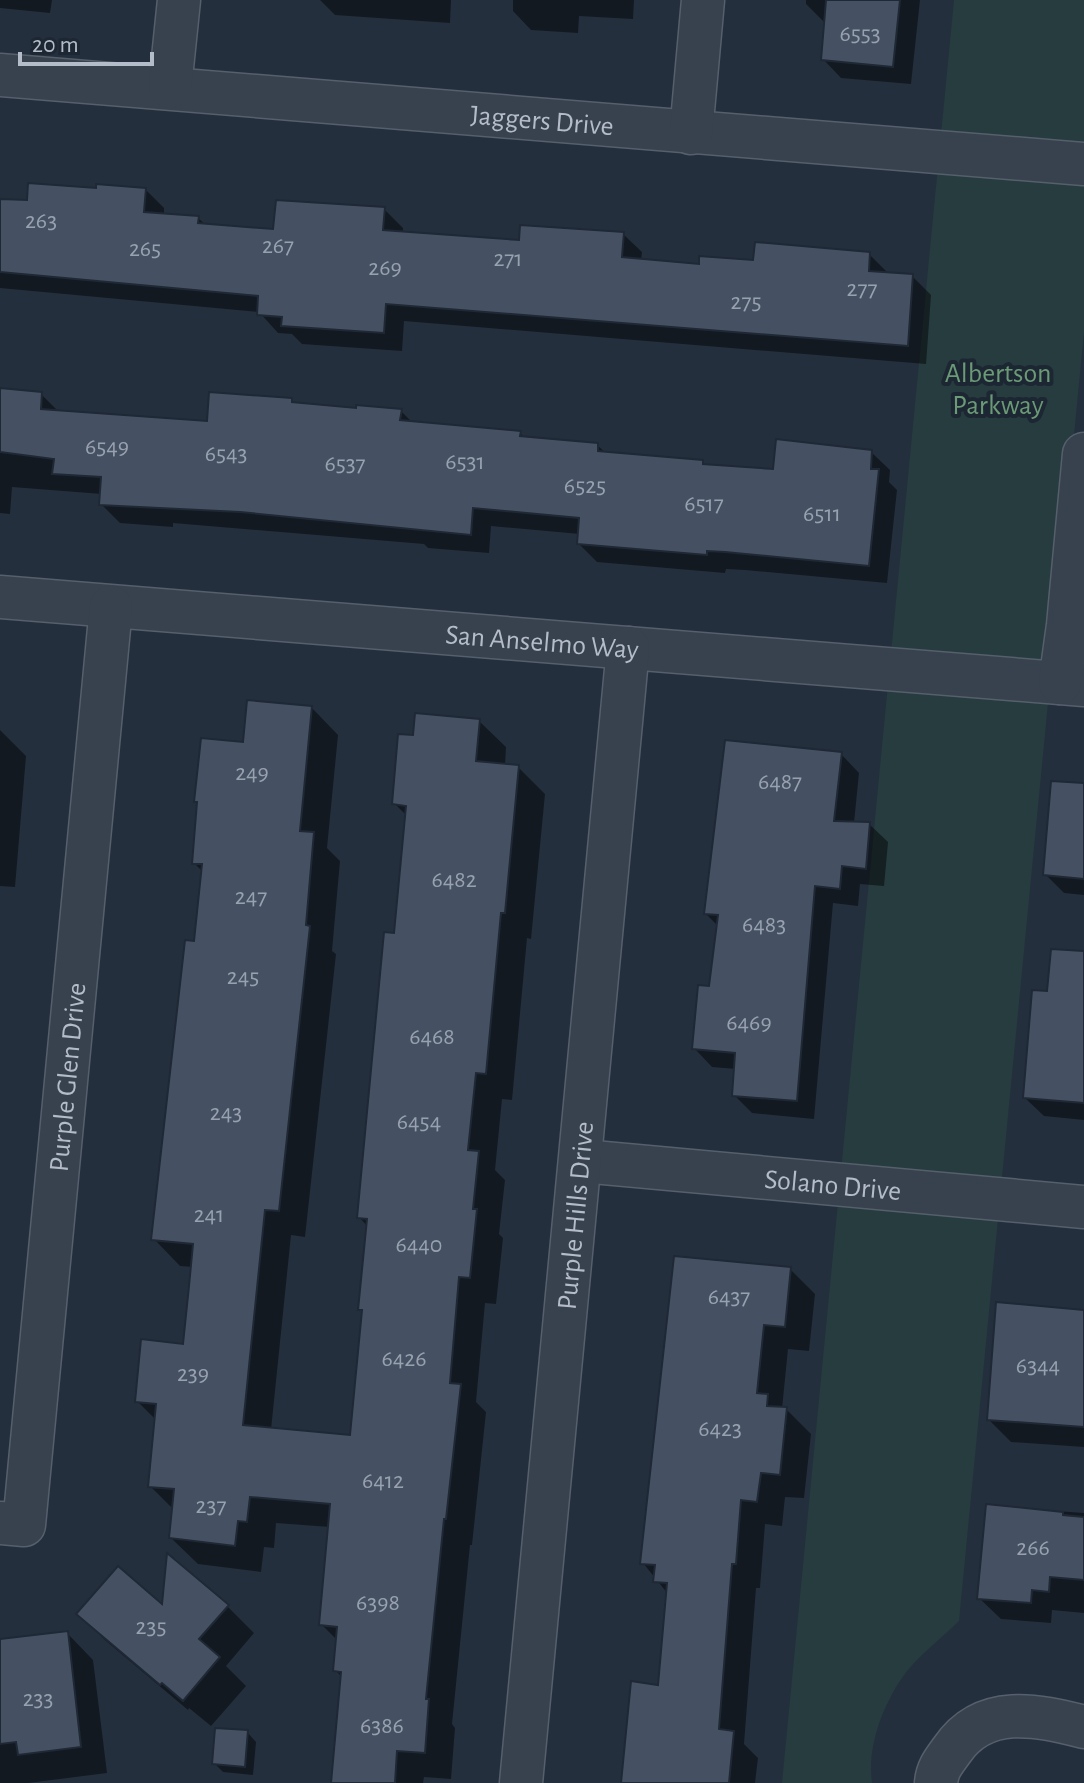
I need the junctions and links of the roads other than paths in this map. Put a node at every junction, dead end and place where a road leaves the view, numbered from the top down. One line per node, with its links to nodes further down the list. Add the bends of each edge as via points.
1 (179, 0): 4 (street)
2 (703, 0): 5 (street)
3 (0, 75): 4 (street, Jaggers Drive)
4 (170, 87): 5 (street, Jaggers Drive)
5 (691, 133): 6 (street, Jaggers Drive)
6 (1084, 164)
7 (1084, 454): 11 (street, via 1068,625)
8 (0, 597): 9 (street, San Anselmo Way)
9 (111, 607): 10 (street, San Anselmo Way); 14 (street, Purple Glen Drive, via 24,1525)
10 (628, 648): 11 (street, San Anselmo Way); 12 (street, Purple Hills Drive)
11 (1072, 684)
12 (582, 1161): 13 (street, Solano Drive); 16 (street, Purple Hills Drive)
13 (1084, 1207)
14 (0, 1523)
15 (1084, 1727): 17 (street, via 1046,1717 1002,1715 962,1735 937,1772)
16 (521, 1783)
17 (936, 1783)

